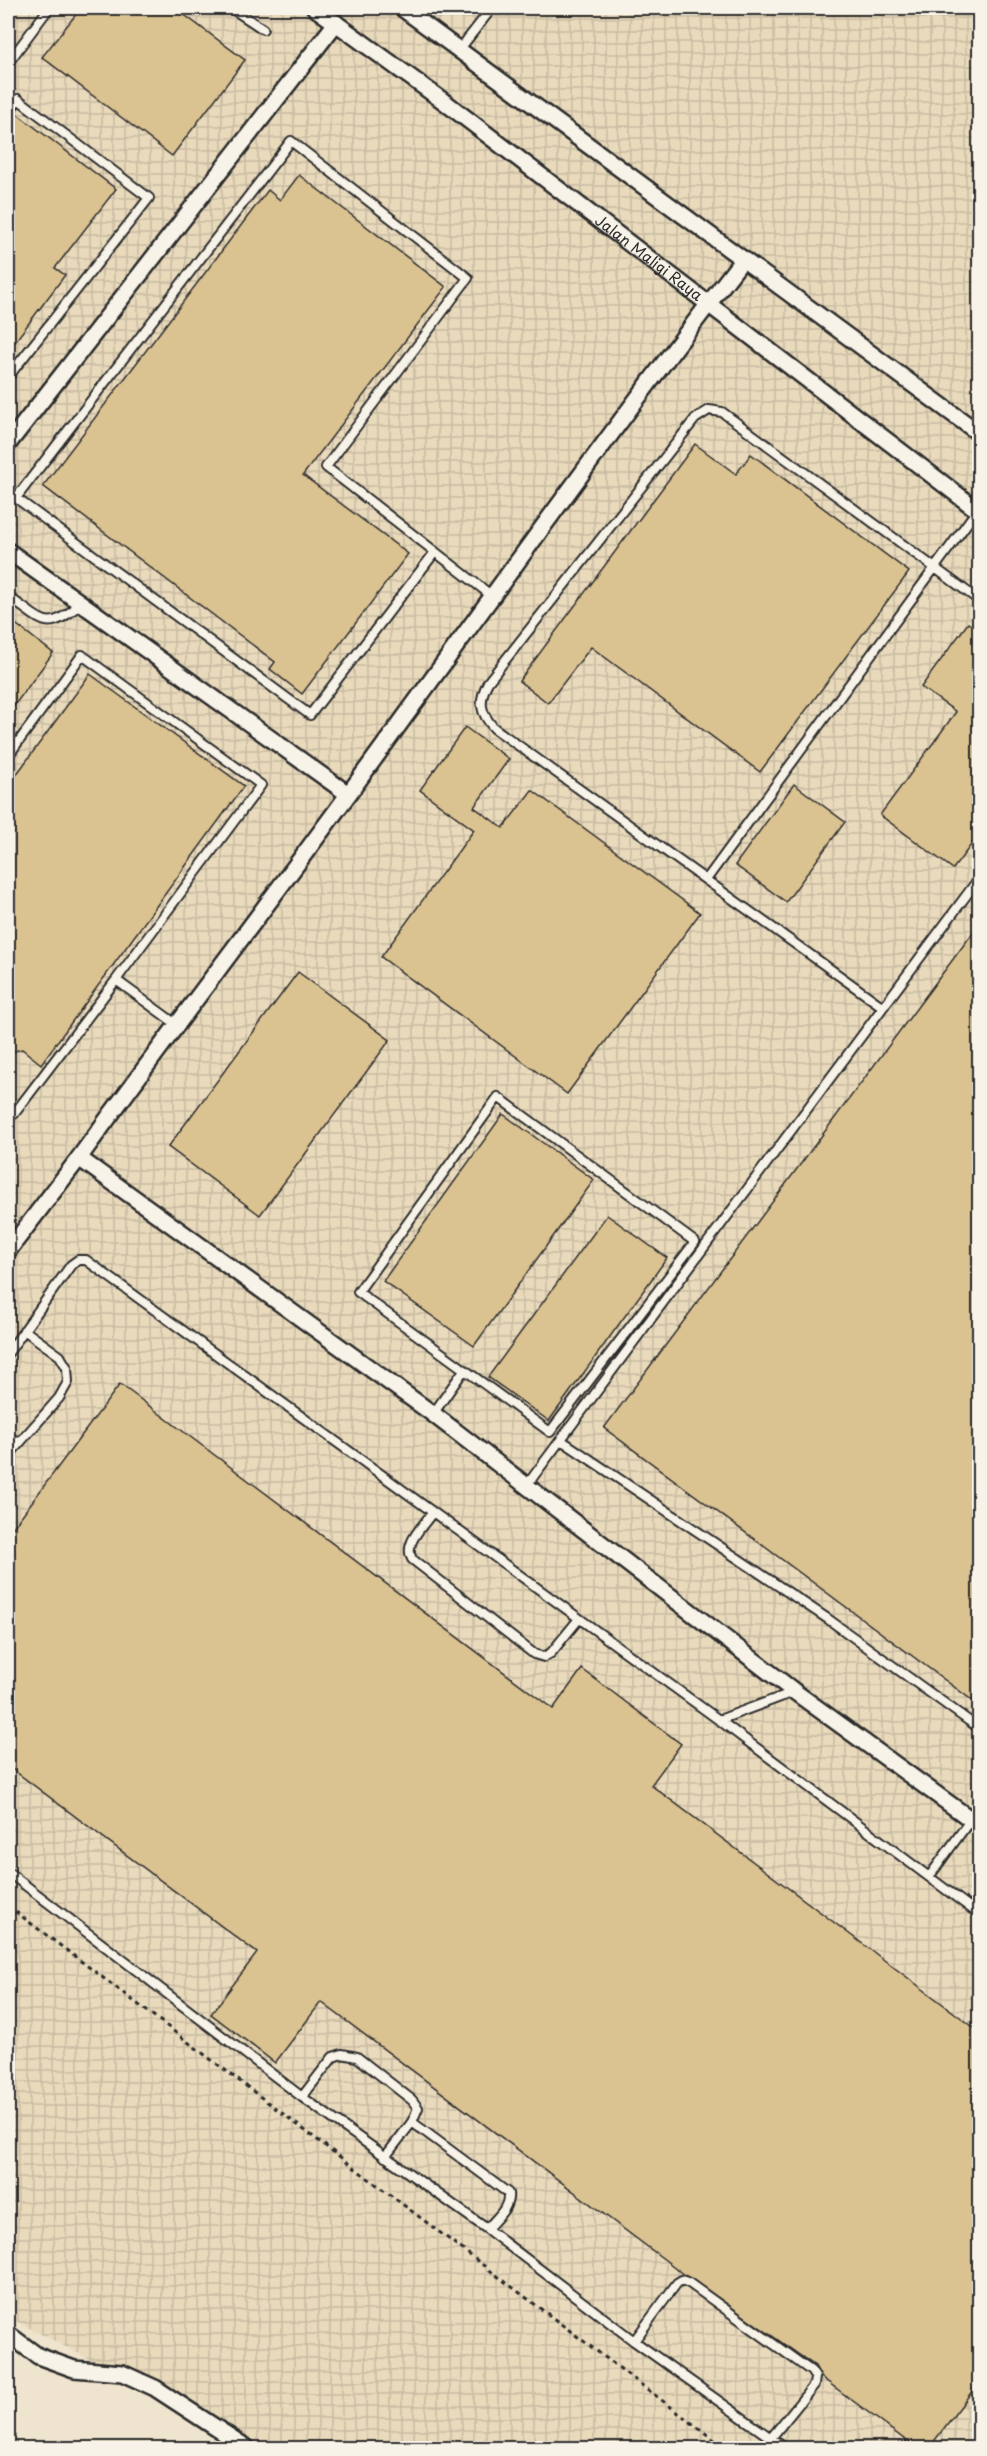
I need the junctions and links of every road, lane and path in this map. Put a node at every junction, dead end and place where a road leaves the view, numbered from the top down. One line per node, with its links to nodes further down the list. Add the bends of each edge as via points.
1 (49, 8): 9 (lane)
2 (231, 8): 7 (lane)
3 (315, 8): 6 (street, Jalan Maligi Raya)
4 (402, 8): 8 (street)
5 (492, 8): 8 (lane)
6 (336, 23): 14 (street, Jalan Maligi Raya); 17 (street)
7 (263, 29)
8 (459, 50): 13 (street)
9 (8, 63)
10 (8, 113): 15 (lane, via 18,99 149,198)
11 (971, 168): 12 (path)
12 (980, 174)
13 (743, 259): 14 (street); 16 (street)
14 (708, 303): 18 (street, Jalan Maligi Raya); 22 (street)
15 (8, 377)
16 (980, 434)
17 (8, 444)
18 (978, 511): 21 (lane)
19 (8, 552): 25 (street)
20 (435, 552): 20 (lane, via 310,715 16,498 291,141 468,278 326,466); 22 (lane)
21 (933, 567): 24 (lane); 29 (lane); 29 (lane, via 722,412 708,410 695,419 488,682 482,694 482,711 494,728)
22 (492, 596): 27 (street)
23 (10, 597): 25 (lane, via 54,623)
24 (980, 601)
25 (80, 604): 27 (street)
26 (8, 756): 30 (lane, via 82,655 261,785)
27 (348, 795): 32 (street)
28 (980, 877): 31 (lane)
29 (706, 880): 31 (lane)
30 (116, 980): 32 (lane); 33 (lane, via 14,1114)
31 (883, 1007): 41 (lane)
32 (176, 1024): 34 (street)
33 (8, 1109)
34 (79, 1158): 35 (street); 39 (street)
35 (8, 1251)
36 (24, 1330): 37 (lane); 42 (lane, via 60,1356 68,1368 68,1382 59,1398); 45 (lane, via 71,1264 86,1260)
37 (8, 1353)
38 (465, 1370): 38 (lane, via 550,1432 695,1242 498,1097 358,1292); 39 (lane)
39 (433, 1414): 44 (street)
40 (8, 1436): 42 (lane)
41 (561, 1440): 44 (lane); 49 (lane, via 828,1619)
42 (19, 1443): 43 (lane)
43 (8, 1456)
44 (527, 1485): 47 (street)
45 (432, 1513): 46 (lane); 46 (lane, via 409,1546 412,1559 534,1654 544,1657 551,1653)
46 (578, 1620): 48 (lane)
47 (795, 1692): 48 (lane); 50 (street)
48 (718, 1720): 52 (lane)
49 (980, 1729)
50 (975, 1822): 52 (lane)
51 (8, 1872): 55 (lane)
52 (929, 1876): 54 (lane)
53 (8, 1906): 63 (path)
54 (980, 1915)
55 (302, 2097): 56 (lane, via 333,2057 357,2057 415,2104 418,2112); 57 (lane)
56 (412, 2122): 57 (lane); 58 (lane, via 508,2193 505,2209)
57 (385, 2157): 58 (lane)
58 (487, 2229): 60 (lane)
59 (8, 2334): 62 (street, via 38,2356 74,2369 122,2373)
60 (634, 2341): 61 (lane); 61 (lane, via 677,2283 689,2283 814,2373 814,2385)
61 (771, 2438): 64 (lane)
62 (247, 2448)
63 (725, 2448)
64 (785, 2448)

